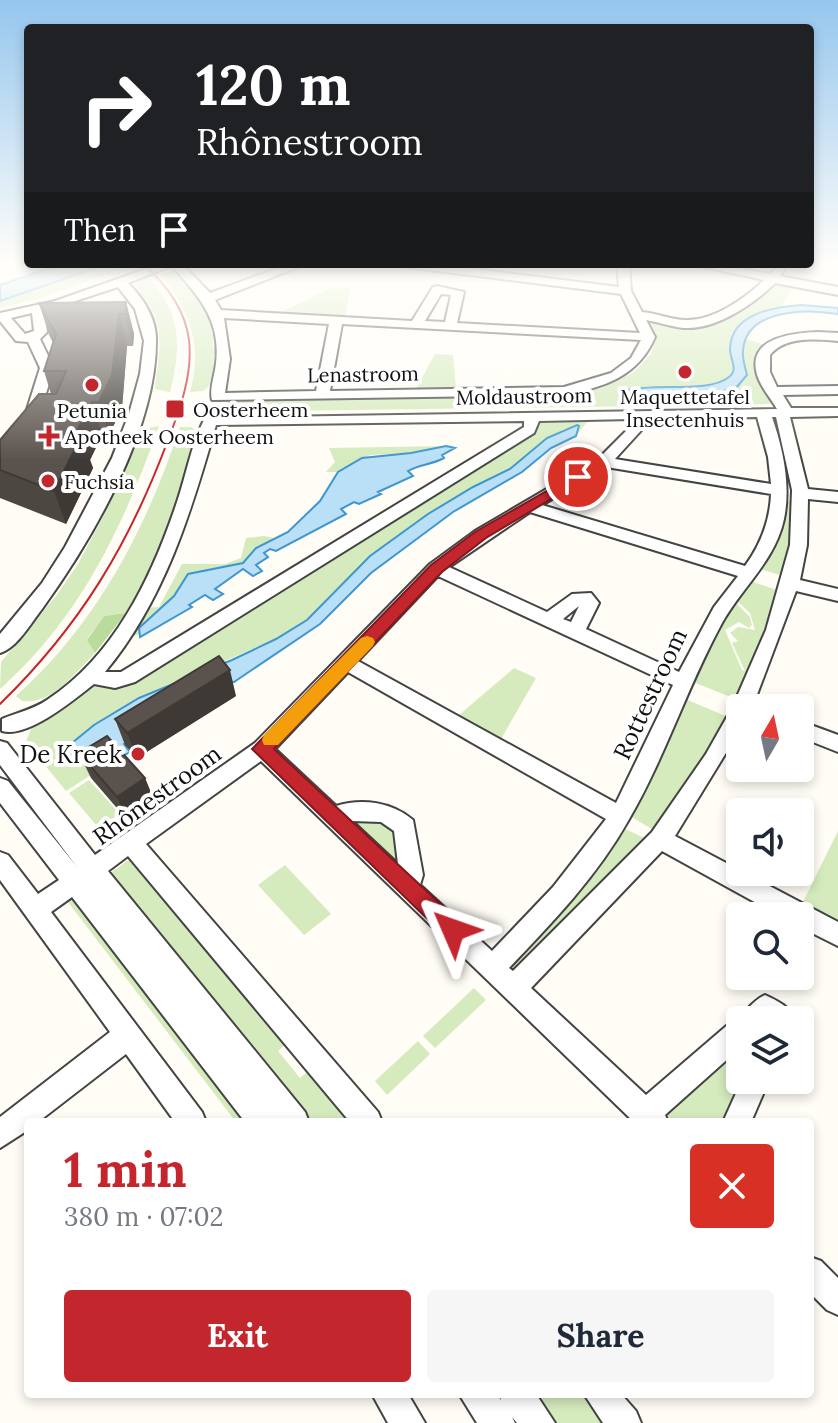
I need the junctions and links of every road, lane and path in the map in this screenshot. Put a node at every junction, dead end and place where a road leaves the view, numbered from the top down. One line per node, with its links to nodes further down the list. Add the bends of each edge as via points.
1 (10, 326): 11 (street, via 21,338)
2 (40, 326): 11 (street)
3 (140, 326): 31 (street, via 148,365 103,493 70,553)
4 (221, 326): 14 (street, Lenastroom, via 225,366 217,397)
5 (335, 326): 14 (street)
6 (440, 326): 8 (street)
7 (644, 326): 9 (street)
8 (450, 327): 9 (street)
9 (649, 337): 14 (street, Lenastroom, via 629,368 564,391)
10 (838, 337): 13 (street, via 801,337 772,346 762,366)
11 (33, 338): 20 (street, via 47,368 30,422)
12 (838, 390): 13 (street)
13 (775, 391): 16 (street)
14 (322, 394)
15 (838, 412): 16 (street, Moldaustroom)
16 (777, 413): 17 (street, Moldaustroom); 21 (street, Rottestroom); 22 (street)
17 (638, 415): 18 (street, Moldaustroom); 19 (street, Rhônestroom, via 636,431)
18 (531, 416): 33 (street, via 529,430 128,677 115,681); 33 (street, Moldaustroom, via 210,421 159,575 115,646)
19 (603, 462): 21 (street); 24 (street, Rhônestroom)
20 (0, 464)
21 (778, 490): 26 (street, Rottestroom, via 773,530)
22 (800, 493): 23 (street); 27 (street)
23 (838, 497)
24 (530, 507): 25 (street, Rhônestroom); 26 (street)
25 (436, 568): 29 (street); 32 (street, Rhônestroom)
26 (749, 573): 34 (street, Rottestroom, via 714,622)
27 (789, 583): 28 (street); 35 (street)
28 (838, 595)
29 (549, 620): 30 (street); 30 (street, via 585,597 590,603)
30 (575, 632): 34 (street)
31 (0, 646)
32 (347, 663): 41 (street, Rhônestroom); 44 (street)
33 (89, 676): 36 (street, via 34,717)
34 (684, 682): 44 (street, Rottestroom)
35 (748, 694)
36 (3, 726)
37 (814, 735): 39 (street)
38 (726, 737): 45 (street)
39 (838, 744)
40 (0, 749): 48 (street)
41 (262, 749): 43 (street); 46 (street, Rhônestroom)
42 (0, 787): 48 (street)
43 (333, 816): 49 (street); 49 (street, via 351,810 400,822 411,875)
44 (619, 816): 52 (street, Rottestroom, via 555,904)
45 (660, 839): 51 (street); 53 (street)
46 (130, 842): 48 (street, Rhônestroom); 60 (street)
47 (0, 862): 50 (street)
48 (84, 877): 50 (street, Rhônestroom); 58 (street); 59 (street)
49 (405, 884): 52 (street)
50 (35, 910): 54 (street)
51 (838, 935)
52 (493, 967): 53 (street)
53 (514, 987): 61 (street)
54 (127, 1036): 57 (street); 63 (street)
55 (726, 1047): 61 (street)
56 (750, 1094): 62 (street)
57 (189, 1118)
58 (259, 1118)
59 (292, 1118)
60 (365, 1118)
61 (650, 1118)
62 (739, 1118)
63 (0, 1134)
64 (814, 1276): 65 (street)
65 (838, 1299)
66 (391, 1398): 70 (street)
67 (478, 1398): 71 (street)
68 (518, 1398): 72 (street)
69 (603, 1398): 73 (street)
70 (408, 1423)
71 (498, 1423)
72 (538, 1423)
73 (624, 1423)

